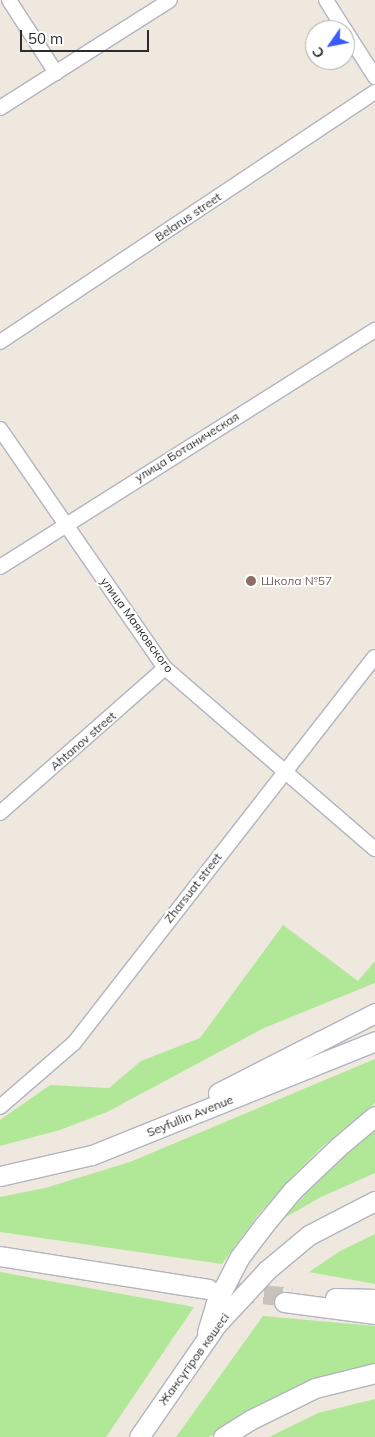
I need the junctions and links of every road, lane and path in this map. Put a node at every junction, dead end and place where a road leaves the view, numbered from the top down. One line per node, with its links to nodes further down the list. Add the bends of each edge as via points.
1 (9, 0): 6 (street)
2 (170, 0): 6 (street)
3 (326, 0): 4 (street)
4 (339, 20)
5 (355, 46): 7 (street)
6 (56, 73): 9 (street)
7 (375, 77)
8 (375, 92): 11 (street, Belarus street)
9 (0, 108)
10 (375, 330): 13 (street, улица Ботаническая)
11 (0, 342)
12 (0, 429): 13 (street, улица Маяковского)
13 (65, 523): 14 (street, улица Ботаническая); 16 (street, улица Маяковского)
14 (0, 567)
15 (375, 657): 17 (street, Zharsuat street)
16 (165, 668): 17 (street, улица Маяковского); 18 (street, Ahtanov street)
17 (282, 772): 19 (street, улица Маяковского); 22 (street, Zharsuat street, via 74,1043)
18 (0, 813)
19 (375, 849)
20 (375, 1013): 24 (main road)
21 (375, 1041): 24 (main road, Seyfullin Avenue)
22 (0, 1107)
23 (375, 1116): 31 (main road, via 292,1191 239,1258 215,1305)
24 (132, 1139): 25 (main road, Seyfullin Avenue, via 65,1163)
25 (0, 1176)
26 (375, 1201): 31 (main road, Жансүгіров көшесі, via 329,1224 288,1251 217,1324)
27 (5, 1258): 28 (main road)
28 (208, 1289)
29 (375, 1299): 30 (main road, via 288,1300)
30 (375, 1314)
31 (204, 1344): 34 (main road, Жансүгіров көшесі)
32 (375, 1373): 33 (main road, via 315,1388)
33 (228, 1435)
34 (139, 1437)

